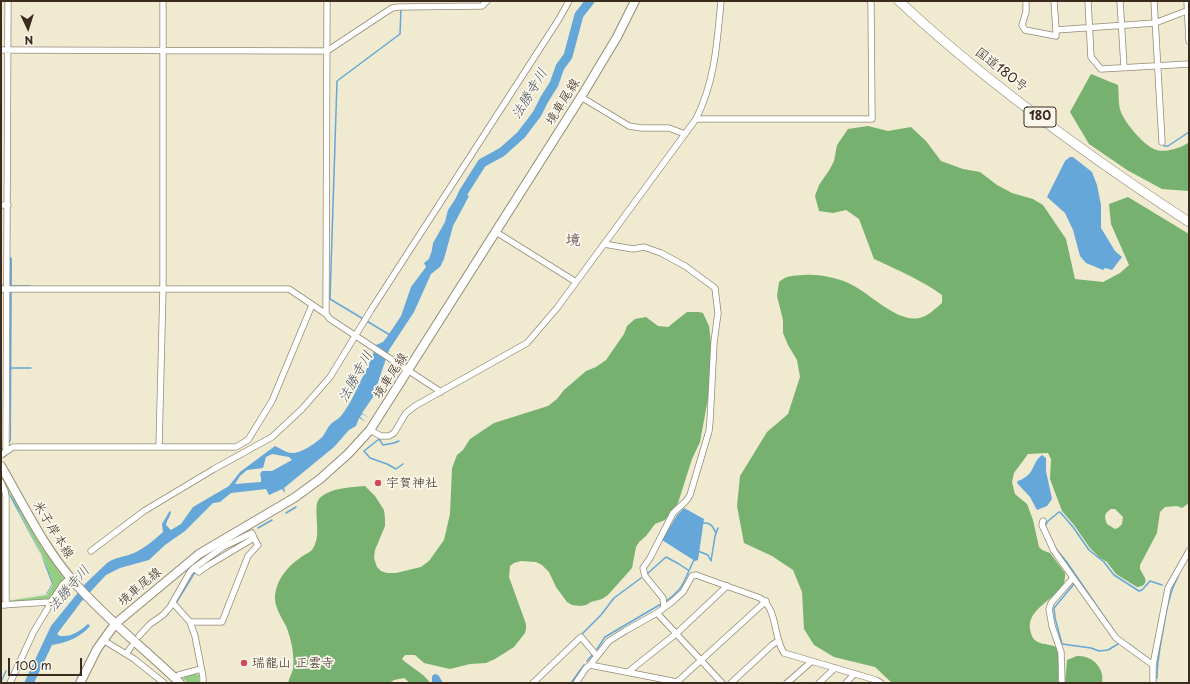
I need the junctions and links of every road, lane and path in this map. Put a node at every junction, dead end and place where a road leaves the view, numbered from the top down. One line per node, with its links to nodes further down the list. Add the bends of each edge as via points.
1 (8, 1): 23 (street)
2 (163, 1): 24 (street)
3 (327, 1): 25 (street)
4 (487, 1): 25 (street, via 482,6 392,8)
5 (569, 1): 43 (street)
6 (635, 1): 29 (main road, 境車尾線)
7 (721, 1): 30 (street, via 713,74)
8 (870, 1): 30 (street, via 872,119)
9 (899, 1): 35 (highway, 国道180号 / 180, via 996,84 1081,148)
10 (1026, 1): 20 (street, via 1022,25 1025,30 1056,36)
11 (1054, 1): 20 (street)
12 (1088, 1): 19 (street)
13 (1120, 1): 18 (street)
14 (1154, 1): 17 (street)
15 (1187, 1): 16 (street)
16 (1188, 11): 17 (street); 21 (street)
17 (1155, 23): 18 (street); 27 (street)
18 (1122, 25): 19 (street); 28 (street)
19 (1089, 28): 20 (street); 28 (street, via 1091,57 1101,69)
20 (1056, 30)
21 (1189, 41)
22 (1, 50): 23 (street)
23 (8, 50): 24 (street); 34 (street)
24 (162, 50): 25 (street); 39 (street)
25 (327, 51): 42 (street)
26 (1189, 64): 27 (street)
27 (1158, 66): 28 (street); 32 (street)
28 (1124, 68)
29 (581, 97): 31 (street, via 629,126 668,128); 36 (main road, 境車尾線)
30 (696, 119): 31 (street)
31 (685, 134): 37 (street)
32 (1162, 142)
33 (1, 205): 34 (street)
34 (8, 205): 40 (street)
35 (1189, 222)
36 (496, 232): 38 (street); 44 (main road, 境車尾線)
37 (604, 244): 38 (street); 62 (street, via 633,249 644,247 660,253 685,266 715,288 718,313 709,431 690,495 673,514 643,568 645,576 663,598)
38 (576, 282): 45 (street, via 558,308 527,343)
39 (163, 288): 40 (street); 41 (street, via 289,289); 48 (street)
40 (4, 289): 47 (street)
41 (312, 305): 42 (street); 48 (street, via 272,401 248,440 236,447)
42 (326, 314): 43 (street)
43 (358, 337): 44 (street); 53 (street, via 330,377 302,409 272,437 144,511)
44 (408, 370): 45 (street); 46 (main road, 境車尾線)
45 (441, 392): 46 (street, via 415,406 389,436 382,436)
46 (370, 430): 64 (main road, 境車尾線, via 320,479 294,498 199,554)
47 (6, 447): 48 (street); 49 (street)
48 (159, 447)
49 (1, 455)
50 (1, 466): 56 (main road, 米子岸本線, via 48,548)
51 (1, 482): 60 (street, via 6,494)
52 (1043, 521): 55 (street, via 1042,525 1054,551)
53 (91, 551)
54 (1189, 551): 76 (street, via 1168,588)
55 (1073, 578): 76 (street, via 1116,638); 94 (street, via 1051,602 1049,609 1061,652)
56 (73, 581): 59 (street, via 63,584); 64 (main road, 米子岸本線)
57 (727, 586): 58 (street); 62 (street, via 694,575 683,592); 66 (street)
58 (766, 601): 69 (street); 73 (street)
59 (50, 602): 60 (street); 84 (street)
60 (5, 603)
61 (174, 605): 65 (street); 65 (street, via 190,572 196,570 223,547 252,534 258,544 248,556 222,622); 67 (street)
62 (664, 607): 63 (street)
63 (657, 613): 66 (street); 72 (street, via 608,641)
64 (113, 621): 68 (main road, 境車尾線); 81 (main road, 米子岸本線)
65 (190, 622): 78 (street)
66 (677, 633): 73 (street); 79 (street)
67 (139, 636)
68 (103, 640): 71 (street); 85 (main road, 境車尾線)
69 (778, 641): 74 (street, via 784,653); 90 (street)
70 (131, 647): 71 (street)
71 (126, 654): 82 (street)
72 (597, 656): 75 (street); 87 (street, via 581,637)
73 (701, 660): 79 (street, via 677,682); 89 (street)
74 (811, 662): 77 (street); 91 (street)
75 (590, 665): 79 (street); 88 (street)
76 (1153, 666): 95 (street)
77 (835, 668): 80 (street); 92 (street)
78 (201, 669): 81 (street); 86 (street)
79 (628, 672)
80 (854, 674): 83 (street); 93 (street)
81 (180, 679)
82 (164, 681)
83 (878, 682)
84 (10, 683)
85 (80, 683)
86 (203, 683)
87 (533, 683)
88 (576, 683)
89 (722, 683)
90 (731, 683)
91 (787, 683)
92 (819, 683)
93 (846, 683)
94 (1062, 683)
95 (1153, 683)

